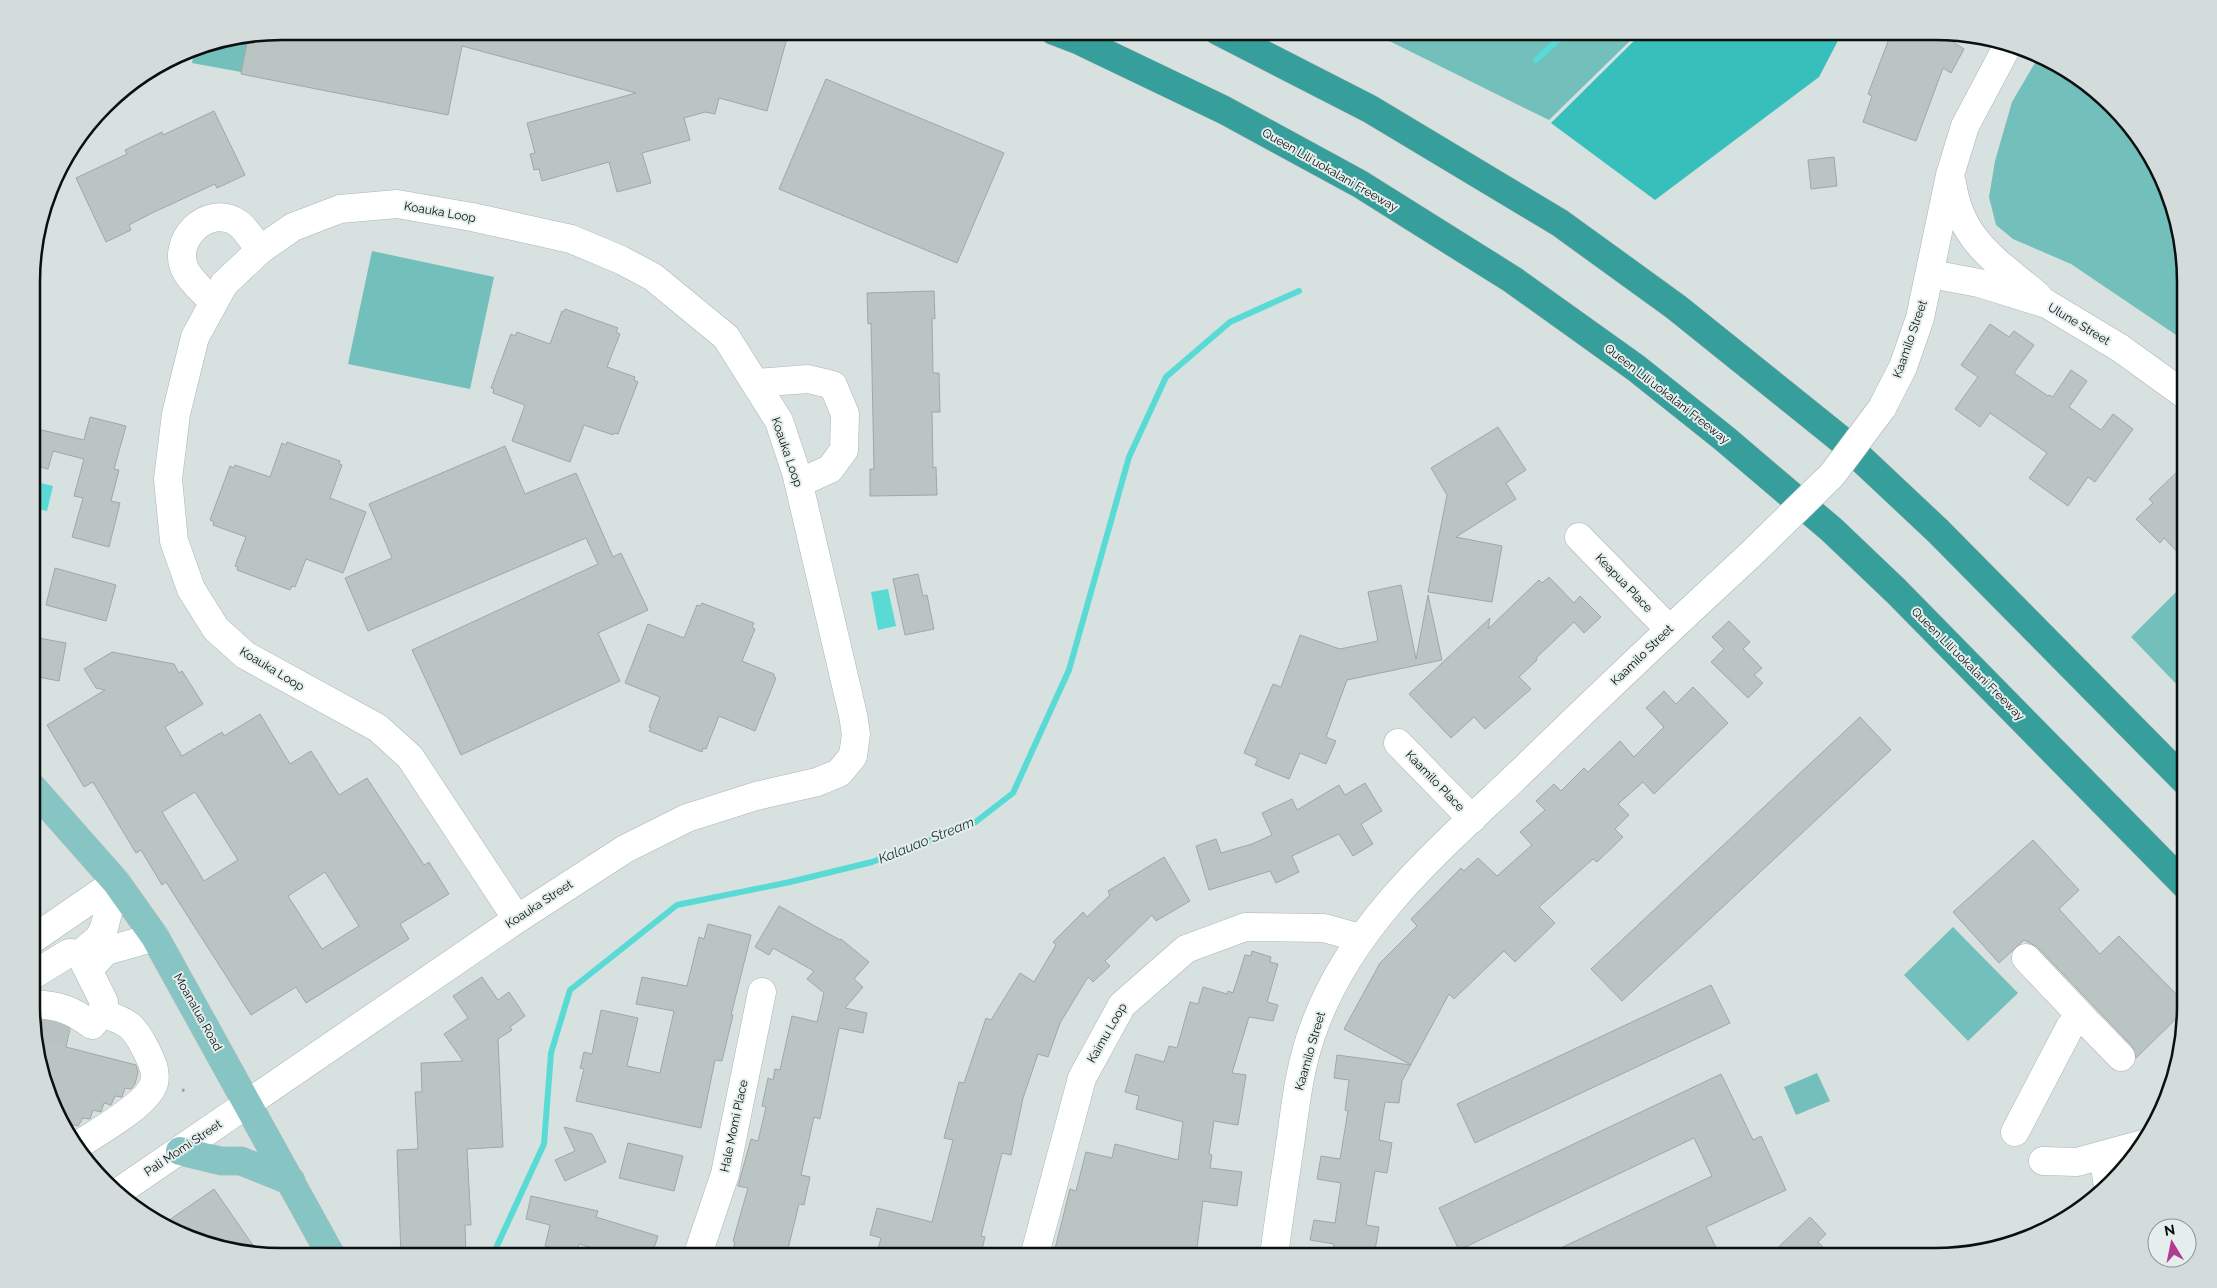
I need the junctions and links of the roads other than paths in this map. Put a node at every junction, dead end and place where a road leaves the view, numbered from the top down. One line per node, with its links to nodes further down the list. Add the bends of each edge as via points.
1 (1077, 40): 19 (highway, Queen Liliʻuokalani Freeway, via 1224,110 1360,184 1513,280 1636,368 1725,439 1875,570)
2 (1236, 40): 16 (highway, via 1370,109 1560,223 1676,307 1846,444 1938,531)
3 (2004, 50): 4 (street, Kaamilo Street, via 1965,126)
4 (1950, 175): 6 (street, Kaamilo Street); 8 (street, via 1961,220 1970,236)
5 (260, 250): 7 (street, Koauka Loop, via 224,284); 7 (street, via 238,223 220,217 193,228 184,242 186,273); 9 (street, Koauka Loop, via 293,227 340,209 398,204 571,239 621,260 676,294 726,337)
6 (1931, 274): 8 (street, Ulune Street, via 1979,283); 13 (street, Kaamilo Street, bridge, via 1906,359 1882,408 1832,475)
7 (213, 302): 21 (street, Koauka Loop, via 190,356 176,414 168,479 174,541 191,590 216,629 246,655 378,728 410,757)
8 (2047, 304): 10 (street, Ulune Street, via 2120,348)
9 (756, 383): 11 (street, Koauka Loop, via 779,421); 11 (street, via 808,379 833,385 845,414 844,450 830,469)
10 (2177, 389)
11 (799, 483): 15 (street, Koauka Loop, via 853,715 856,734)
12 (1579, 537): 13 (street, Keapua Place)
13 (1669, 629): 18 (street, Kaamilo Street)
14 (1398, 743): 18 (street, Kaamilo Place)
15 (853, 756): 21 (street, Koauka Street, via 839,773 817,782 756,796 687,818 625,849)
16 (2177, 773)
17 (40, 796): 20 (main road, Moanalua Road)
18 (1472, 819): 24 (street, Kaamilo Street, via 1408,882)
19 (2177, 877)
20 (116, 882): 22 (street); 23 (main road, Moanalua Road); 26 (street, via 104,928)
21 (517, 919): 33 (street, Koauka Street)
22 (40, 934)
23 (155, 937): 26 (street, via 106,951); 33 (main road, Moanalua Road)
24 (1360, 938): 45 (street, Kaimu Loop, via 1324,928 1245,927 1186,949 1122,1005 1082,1078); 46 (street, Kaamilo Street, via 1336,975 1315,1023 1299,1078)
25 (2026, 958): 30 (street)
26 (84, 962): 27 (street, via 69,953); 31 (street, via 104,1002)
27 (40, 972)
28 (762, 992): 44 (street, Hale Momi Place, via 725,1174)
29 (40, 1011): 31 (street, via 49,1004 73,1011)
30 (2081, 1016): 32 (street); 34 (street, via 2070,1027)
31 (88, 1024): 35 (street, via 125,1022 136,1029 153,1063 154,1082 144,1100)
32 (2121, 1057)
33 (249, 1103): 37 (street, Pali Momi Street); 41 (main road, Moanalua Road)
34 (2016, 1132)
35 (82, 1142)
36 (2131, 1147): 38 (street)
37 (180, 1151): 41 (main road, via 221,1161 241,1161); 42 (street, Pali Momi Street)
38 (2103, 1155): 39 (street, via 2077,1162); 40 (street)
39 (2043, 1161)
40 (2106, 1177)
41 (291, 1181): 43 (main road, Moanalua Road)
42 (123, 1189)
43 (327, 1248)
44 (700, 1248)
45 (1036, 1248)
46 (1275, 1248)

